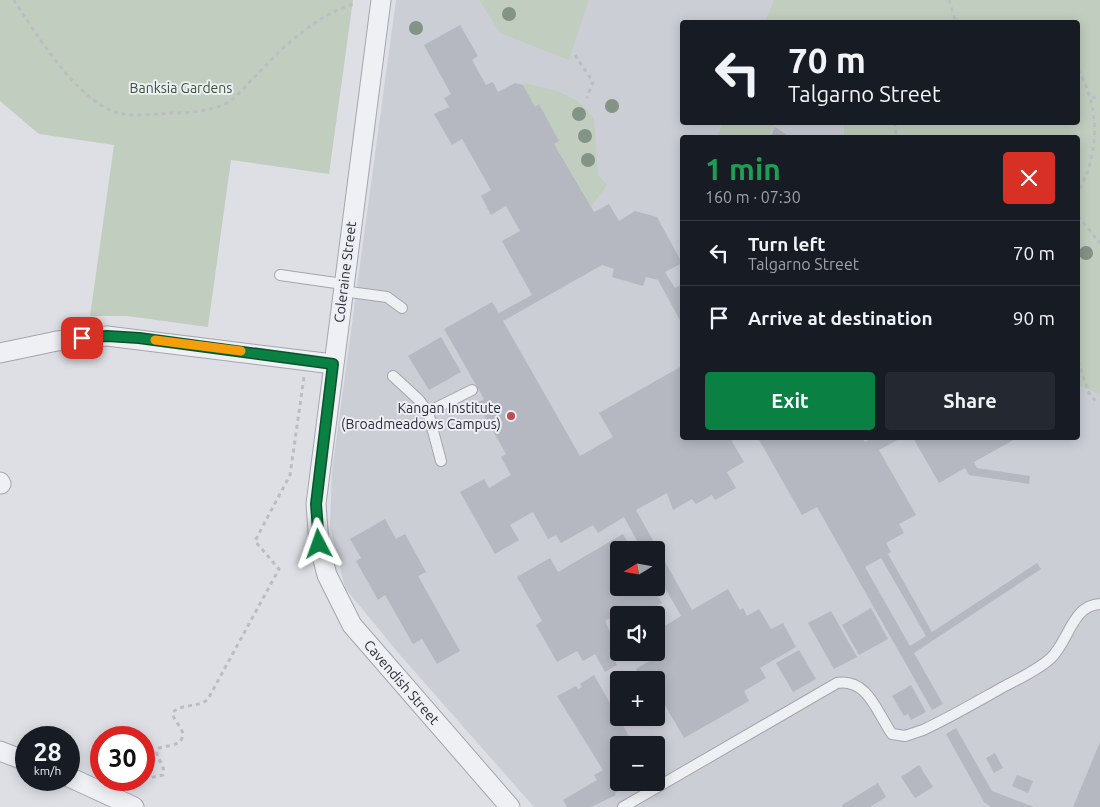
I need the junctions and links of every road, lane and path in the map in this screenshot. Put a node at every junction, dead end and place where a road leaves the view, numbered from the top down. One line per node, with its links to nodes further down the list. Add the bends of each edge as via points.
1 (14, 0): 4 (path, via 78,87 105,108 126,114 191,112 230,100 267,63 316,23 332,12)
2 (380, 0): 16 (street, Coleraine Street)
3 (949, 0): 5 (path)
4 (354, 4)
5 (955, 20)
6 (575, 55): 9 (path, via 593,82)
7 (1080, 74): 10 (path)
8 (1100, 96): 10 (path)
9 (587, 98)
10 (1092, 98): 11 (path)
11 (1099, 144): 12 (path)
12 (1080, 188)
13 (1080, 218): 14 (path)
14 (1100, 243)
15 (280, 276): 16 (lane)
16 (343, 288): 17 (lane, via 386,297); 20 (street, Coleraine Street)
17 (402, 308)
18 (0, 353): 19 (street, via 57,341 107,336)
19 (306, 360): 20 (street); 31 (path, via 293,465 255,541 279,569 208,699 202,704 173,712 173,718 182,729 182,738 175,744 157,748 156,753 164,768 163,775)
20 (333, 364): 27 (street, Coleraine Street, via 316,504)
21 (1080, 367): 24 (path)
22 (393, 376): 25 (lane, via 420,400)
23 (472, 390): 25 (lane)
24 (1096, 403)
25 (428, 412): 26 (lane)
26 (441, 461)
27 (319, 544): 34 (street, Cavendish Street, via 327,575 352,625)
28 (1100, 604): 35 (lane, via 1087,606 1080,613 1062,646 1050,659 923,730 905,736 892,734 860,686 837,683)
29 (0, 751): 30 (street)
30 (15, 757)
31 (155, 777)
32 (80, 782): 33 (street)
33 (134, 807)
34 (510, 807)
35 (622, 807)

